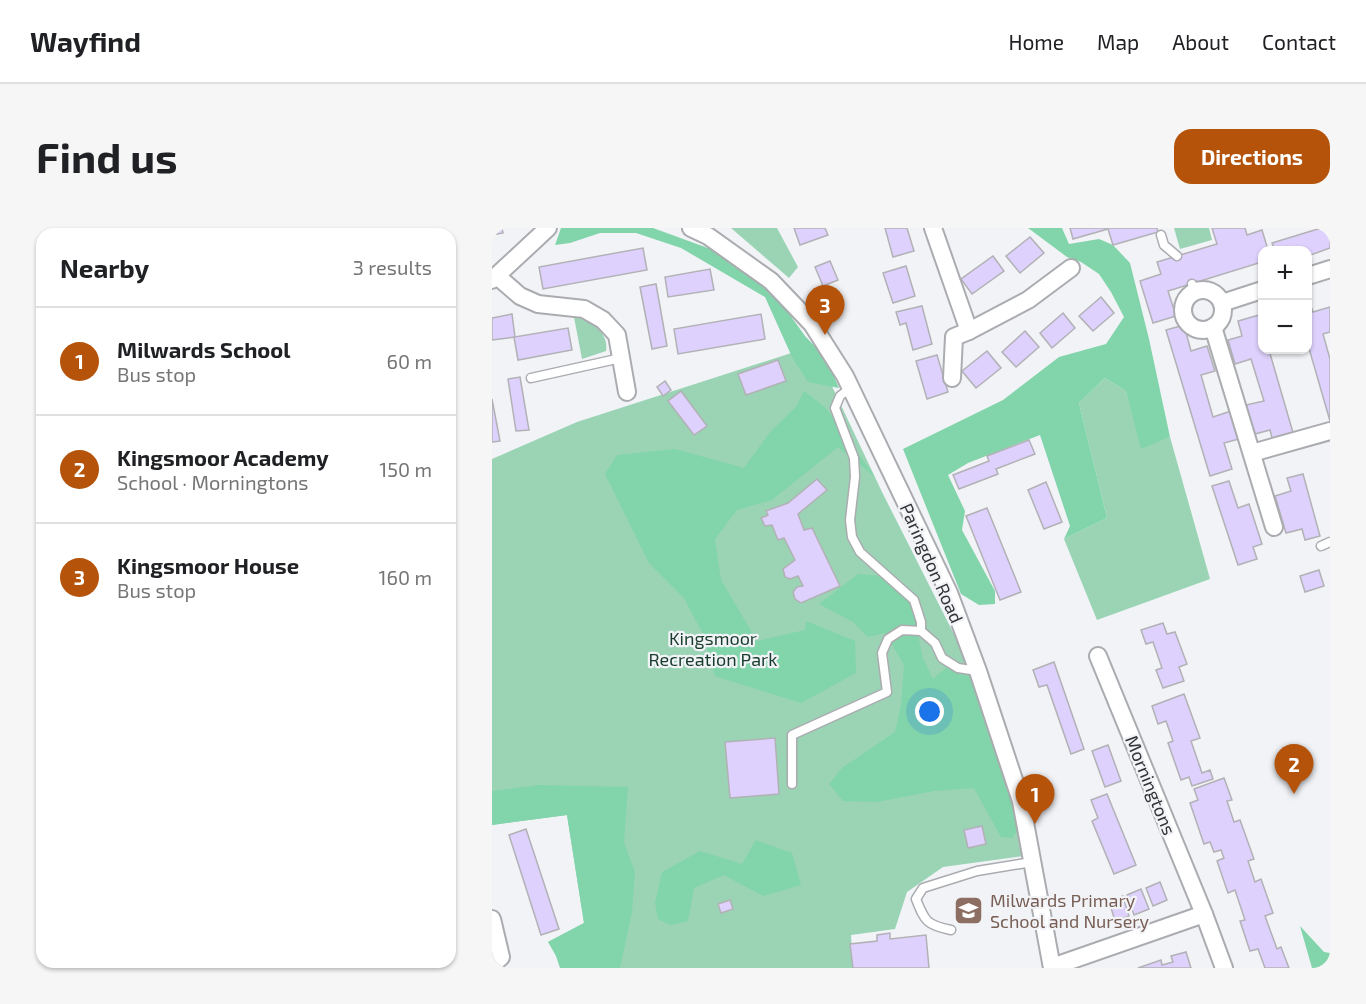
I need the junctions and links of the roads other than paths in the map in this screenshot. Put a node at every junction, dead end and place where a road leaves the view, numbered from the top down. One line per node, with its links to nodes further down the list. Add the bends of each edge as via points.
1 (548, 228): 10 (street)
2 (691, 228): 4 (street, Paringdon Road)
3 (933, 228): 14 (street)
4 (709, 232): 18 (street, Paringdon Road, via 771,281 812,324)
5 (1161, 235): 6 (lane, via 1164,245)
6 (1177, 256)
7 (1071, 268): 14 (street, via 1028,300)
8 (1330, 269): 9 (street)
9 (1312, 275)
10 (495, 278): 15 (street, via 538,304 585,309 603,320 616,335)
11 (1258, 292): 12 (street)
12 (1222, 303): 13 (street, via 1222,317); 13 (street, via 1214,293 1193,288 1184,307 1186,319 1195,328)
13 (1213, 327): 21 (street)
14 (969, 331): 17 (street, via 954,337)
15 (622, 357): 16 (lane); 19 (street)
16 (531, 378)
17 (952, 378)
18 (850, 388): 25 (lane, via 840,396 835,408 854,458 852,537 860,552 914,600); 27 (street, Paringdon Road, via 949,593)
19 (627, 392)
20 (1330, 430): 21 (street)
21 (1252, 453): 22 (street)
22 (1274, 527)
23 (1330, 542): 24 (lane)
24 (1321, 546)
25 (921, 631): 27 (lane, via 935,643 942,658 958,668); 28 (lane, via 902,630 888,639 882,653 887,692 792,735)
26 (1098, 656): 30 (street, Morningtons)
27 (978, 671): 29 (street, Paringdon Road, via 1021,801)
28 (792, 784)
29 (1032, 862): 32 (lane, via 977,871 923,888 916,899 921,913 931,926); 34 (street, Paringdon Road)
30 (1204, 914): 34 (street); 35 (street, Morningtons)
31 (492, 919): 33 (street, via 501,957)
32 (951, 930)
33 (492, 965)
34 (1052, 968)
35 (1224, 968)

